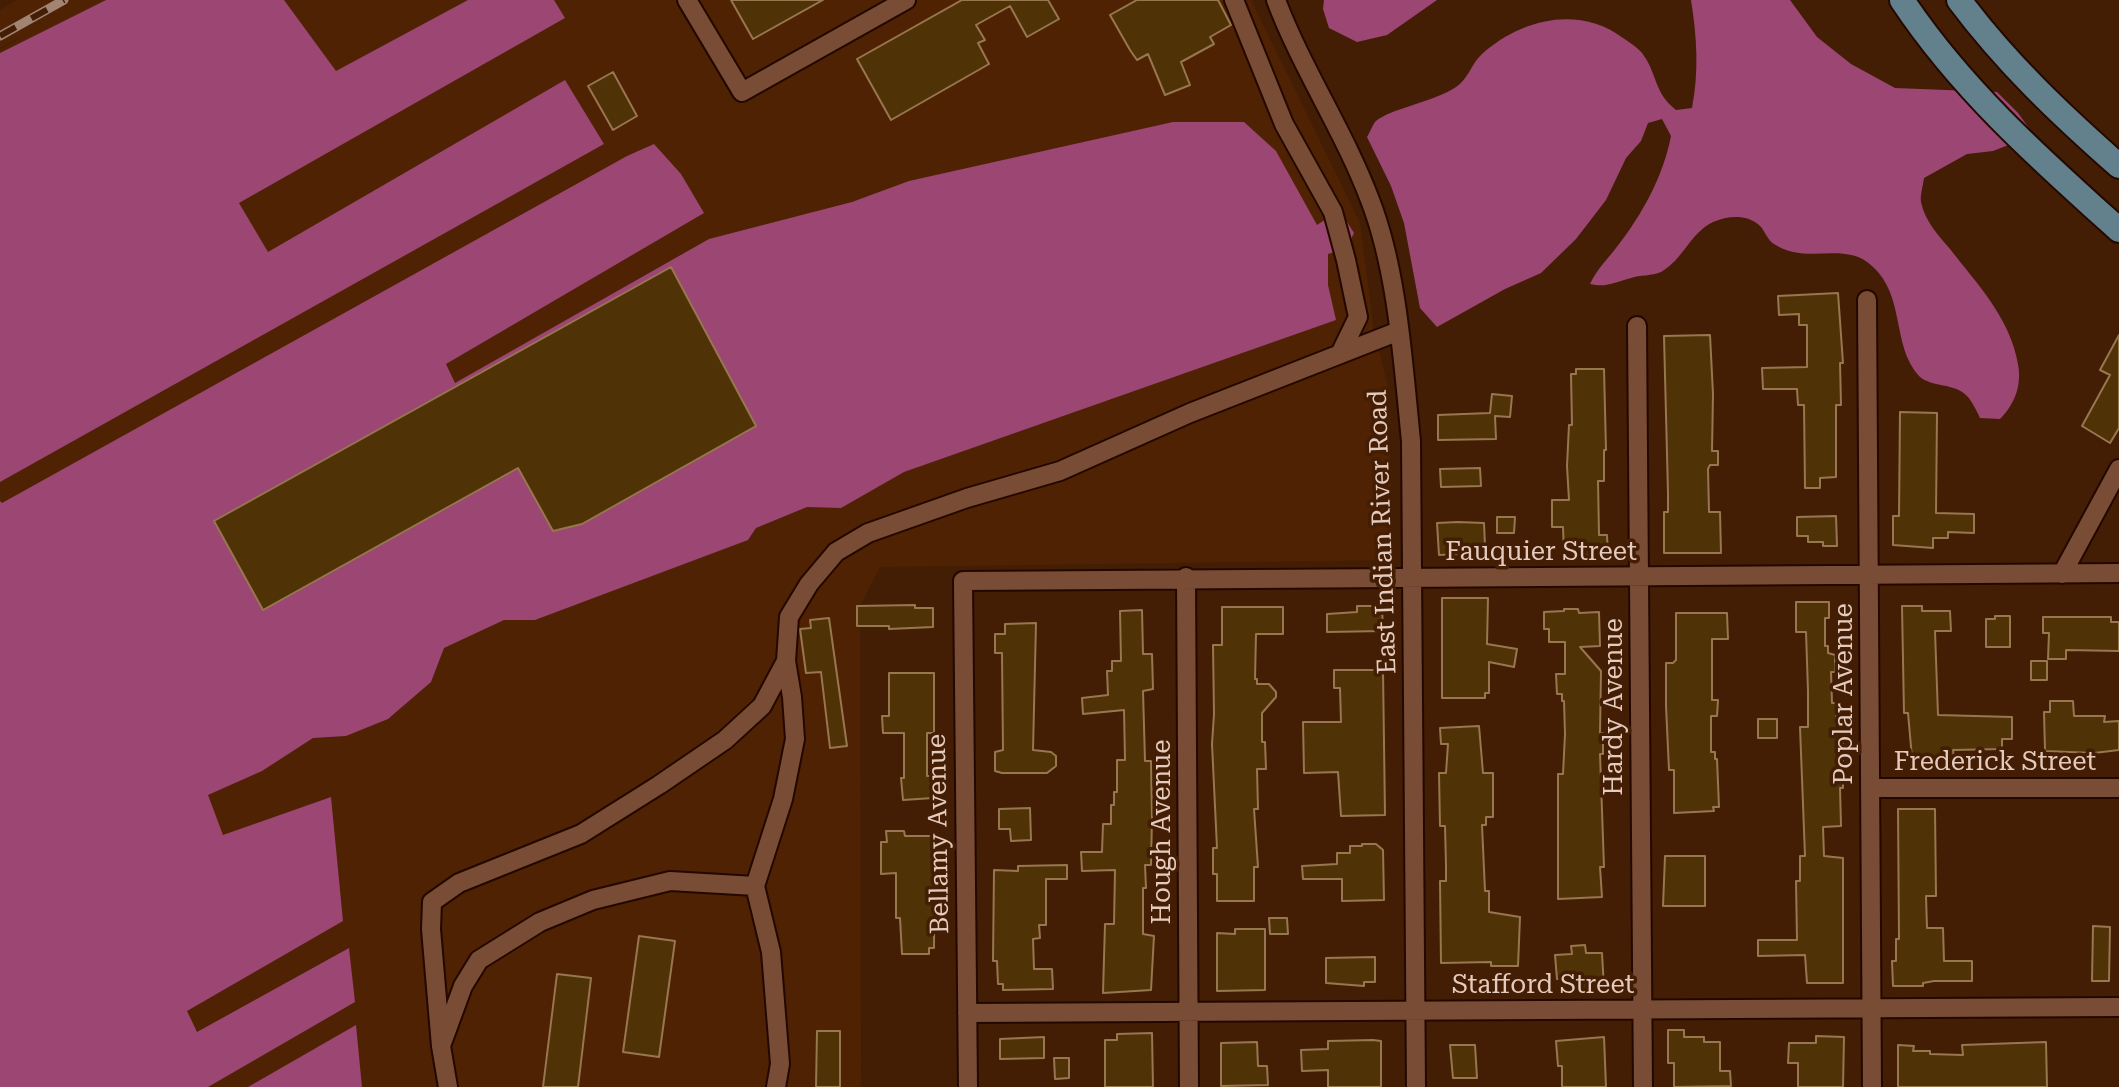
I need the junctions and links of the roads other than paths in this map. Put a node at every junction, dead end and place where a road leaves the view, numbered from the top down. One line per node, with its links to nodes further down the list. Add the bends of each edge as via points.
1 (687, 0): 2 (street, via 742,92)
2 (906, 0)
3 (1234, 0): 12 (street, via 1284,124 1333,212 1358,317)
4 (1276, 0): 11 (street, East Indian River Road, via 1371,201)
5 (1902, 0): 8 (main road, via 1985,105)
6 (1959, 0): 7 (main road, via 2019,74)
7 (2119, 166)
8 (2119, 230)
9 (1867, 300): 16 (street, Poplar Avenue)
10 (1637, 326): 18 (street, Hardy Avenue)
11 (1399, 331): 12 (street); 19 (street, East Indian River Road, via 1411,441)
12 (1340, 354): 21 (street, via 1060,471 868,533 836,552 809,584 789,617)
13 (2119, 469): 15 (street)
14 (2119, 573): 15 (street, Fauquier Street)
15 (2062, 574): 16 (street, Fauquier Street)
16 (1869, 575): 18 (street, Fauquier Street); 22 (street, Poplar Avenue)
17 (1186, 577): 19 (street, Fauquier Street); 20 (street, Fauquier Street); 30 (street, Hough Avenue)
18 (1639, 577): 19 (street, Fauquier Street); 27 (street, Hardy Avenue)
19 (1413, 579): 28 (street, East Indian River Road)
20 (963, 581): 29 (street, Bellamy Avenue)
21 (786, 661): 24 (street, via 795,739 783,799); 31 (street, via 762,706 725,740 659,785 581,834 459,883 432,902)
22 (1870, 788): 23 (street, Frederick Street); 25 (street, Poplar Avenue)
23 (2119, 788)
24 (755, 886): 31 (street, via 670,881 593,900 540,922 479,960 463,986); 33 (street, via 771,952 780,1064)
25 (1872, 1007): 26 (street, Stafford Street); 27 (street, Stafford Street); 38 (street, Poplar Avenue)
26 (2119, 1007)
27 (1642, 1010): 28 (street, Stafford Street); 37 (street, Hardy Avenue)
28 (1415, 1011): 30 (street, Stafford Street); 36 (street, East Indian River Road)
29 (967, 1013): 30 (street, Stafford Street); 34 (street, Bellamy Avenue)
30 (1188, 1014): 35 (street, Hough Avenue)
31 (441, 1046): 32 (street)
32 (448, 1087)
33 (776, 1087)
34 (968, 1087)
35 (1189, 1087)
36 (1416, 1087)
37 (1643, 1087)
38 (1872, 1087)

